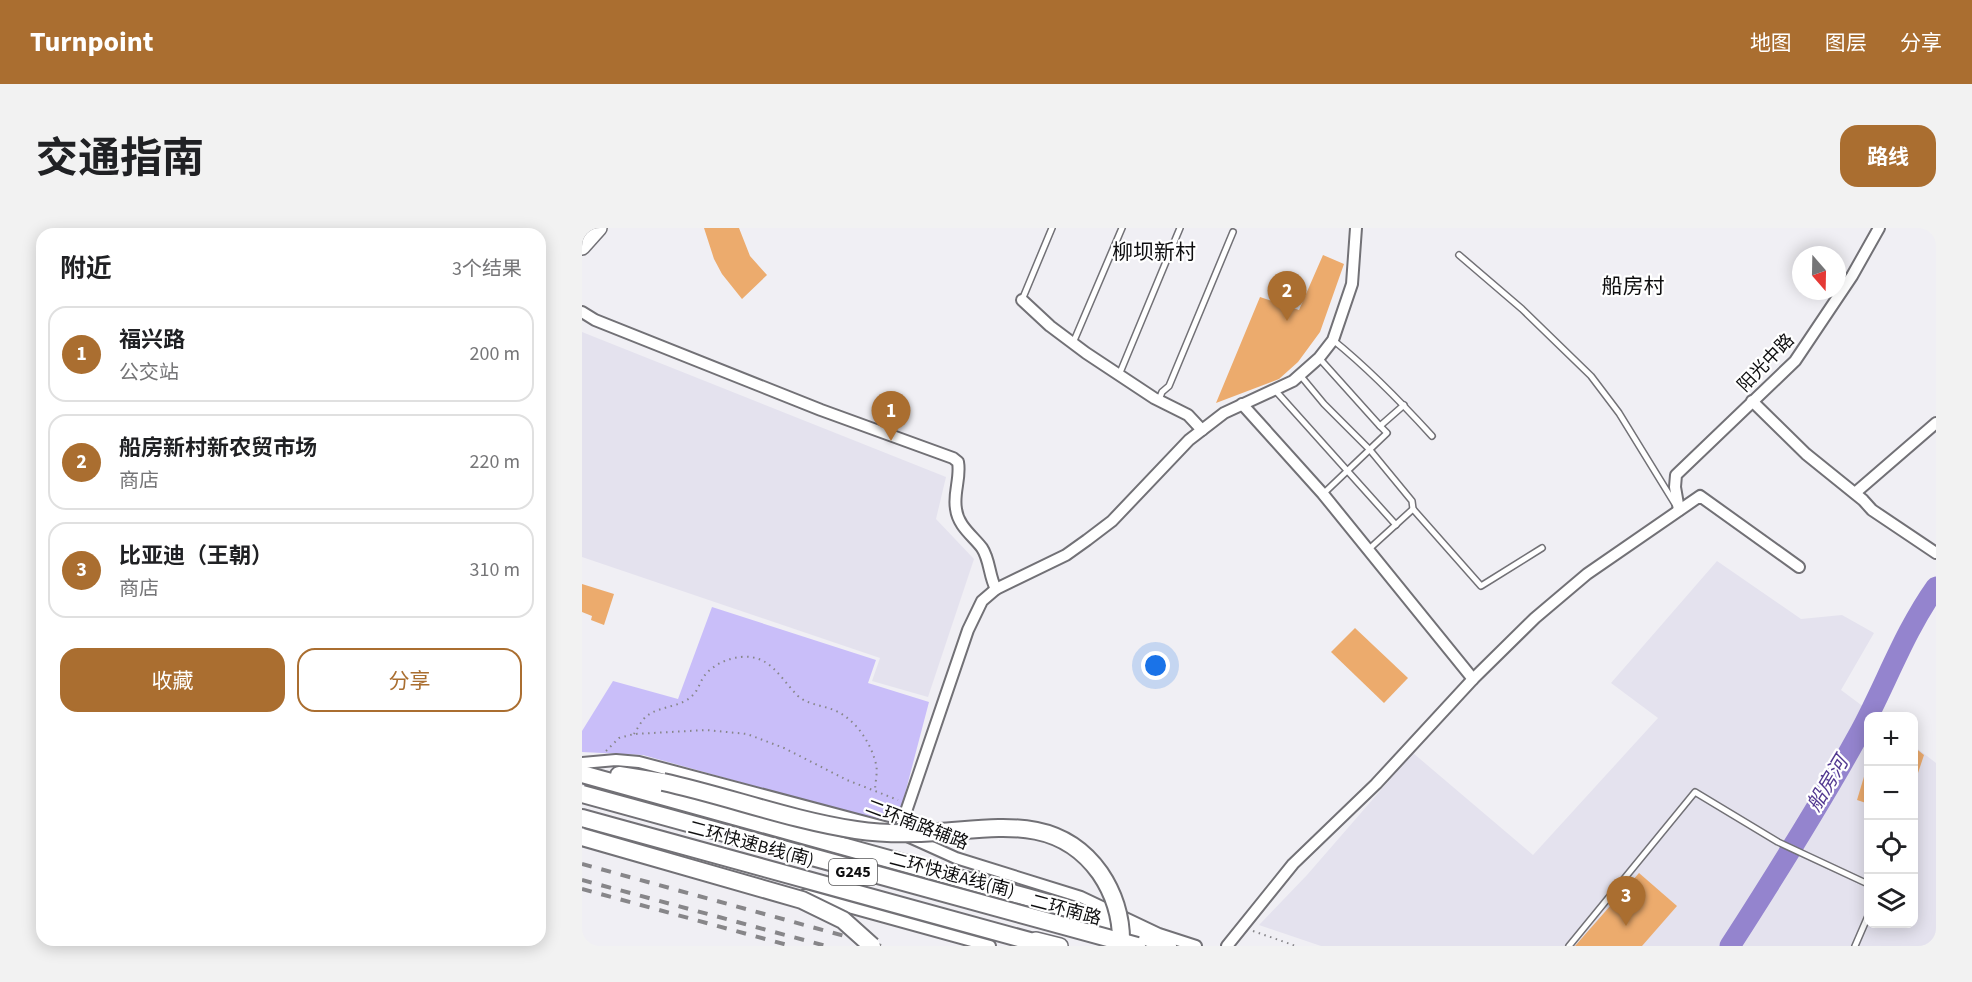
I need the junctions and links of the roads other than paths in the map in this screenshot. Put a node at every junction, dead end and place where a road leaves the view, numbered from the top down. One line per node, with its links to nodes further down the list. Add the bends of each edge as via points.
1 (599, 228): 8 (main road)
2 (1052, 228): 10 (lane)
3 (1122, 228): 13 (lane)
4 (1180, 228): 15 (lane)
5 (1356, 228): 12 (street, via 1352,284)
6 (1879, 228): 19 (street, 阳光中路, via 1795,361)
7 (1233, 232): 18 (lane, via 1169,386)
8 (582, 247)
9 (1459, 255): 31 (lane, via 1591,376 1619,413)
10 (1022, 300): 13 (street)
11 (582, 312): 37 (street, via 821,410 953,458 960,472 954,498 956,513 987,558)
12 (1333, 340): 14 (street); 21 (lane)
13 (1073, 343): 15 (street)
14 (1319, 358): 16 (street); 23 (lane)
15 (1119, 375): 18 (street)
16 (1300, 375): 17 (street); 26 (lane)
17 (1274, 389): 20 (street); 27 (lane)
18 (1159, 400): 24 (street, via 1188,415)
19 (1752, 401): 28 (street, via 1806,454); 31 (street, 阳光中路, via 1676,475)
20 (1242, 404): 24 (street); 29 (street)
21 (1404, 405): 23 (lane); 25 (lane)
22 (1936, 423): 28 (street)
23 (1380, 426): 26 (lane, via 1387,434)
24 (1202, 430): 37 (street, via 1113,521 1066,555)
25 (1432, 436)
26 (1370, 450): 27 (lane); 30 (lane, via 1412,501)
27 (1348, 470): 29 (lane); 32 (lane)
28 (1855, 493): 35 (street, via 1872,510)
29 (1323, 494): 34 (street)
30 (1413, 509): 32 (lane); 33 (lane, via 1481,586)
31 (1679, 510): 36 (street, via 1700,496); 38 (street, via 1587,574)
32 (1396, 525): 34 (lane)
33 (1542, 548)
34 (1368, 550): 38 (street)
35 (1936, 553)
36 (1799, 567)
37 (996, 589): 46 (street, via 982,601 968,630)
38 (1473, 679): 58 (street, via 1376,784 1293,864)
39 (582, 763): 40 (street, 二环南路辅路)
40 (586, 769): 42 (highway, via 634,777); 46 (street, 二环南路辅路, via 623,761 648,764)
41 (582, 787): 45 (main road)
42 (661, 788): 54 (highway, bridge, via 856,830 910,833 1011,828 1054,836 1085,856 1105,881 1118,912); 56 (highway, via 1099,917)
43 (582, 796): 45 (main road, 二环南路 / G245); 55 (highway, 二环快速A线(南), bridge)
44 (582, 817): 52 (highway, 二环快速B线(南)); 53 (main road, 二环南路 / G245)
45 (658, 818): 54 (main road, 二环南路 / G245)
46 (899, 832): 57 (street, 二环南路辅路, via 956,858 1080,897 1159,934)
47 (582, 835): 50 (highway, bridge, via 802,900 843,920); 51 (street)
48 (1864, 882): 59 (lane, via 1778,842 1695,792)
49 (1864, 927): 60 (lane)
50 (872, 946)
51 (990, 946)
52 (1048, 946)
53 (1060, 946)
54 (1122, 946)
55 (1137, 946)
56 (1168, 946)
57 (1196, 946)
58 (1227, 946)
59 (1569, 946)
60 (1855, 946)

